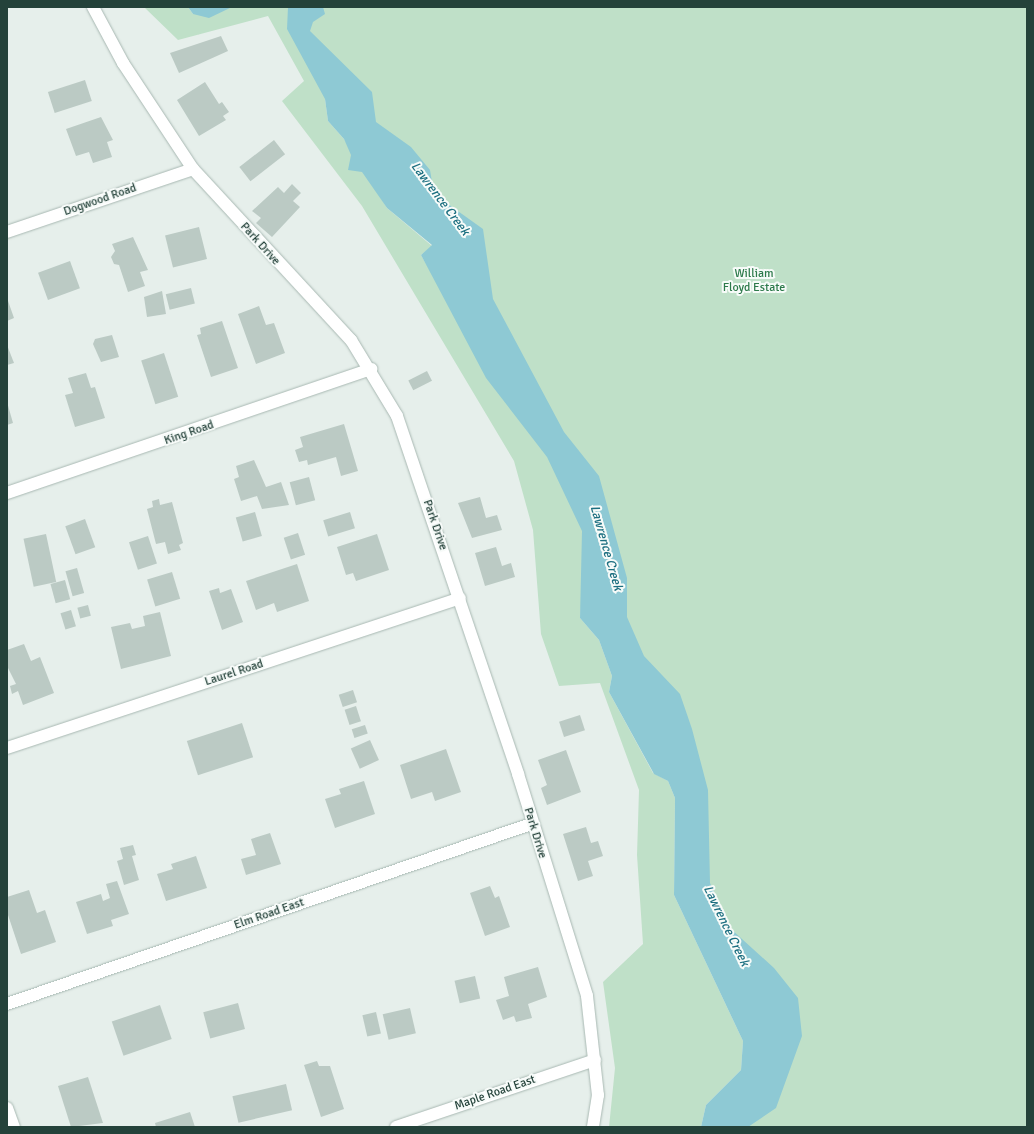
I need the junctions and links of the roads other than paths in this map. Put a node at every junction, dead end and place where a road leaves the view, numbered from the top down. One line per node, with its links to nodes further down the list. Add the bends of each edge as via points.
1 (93, 7): 2 (street, Park Drive, via 123,63)
2 (193, 169): 3 (street, Dogwood Road); 4 (street, Park Drive, via 352,340)
3 (7, 232)
4 (370, 369): 5 (street, King Road); 6 (street, Park Drive, via 396,416)
5 (7, 494)
6 (460, 598): 7 (street, Laurel Road); 8 (street, Park Drive)
7 (7, 748)
8 (531, 824): 9 (street, Elm Road East); 10 (street, Park Drive, via 587,996)
9 (7, 1004)
10 (595, 1060): 13 (street, Maple Road East); 14 (street, Park Drive, via 598,1095)
11 (7, 1108): 12 (street)
12 (14, 1127)
13 (396, 1127)
14 (593, 1127)

